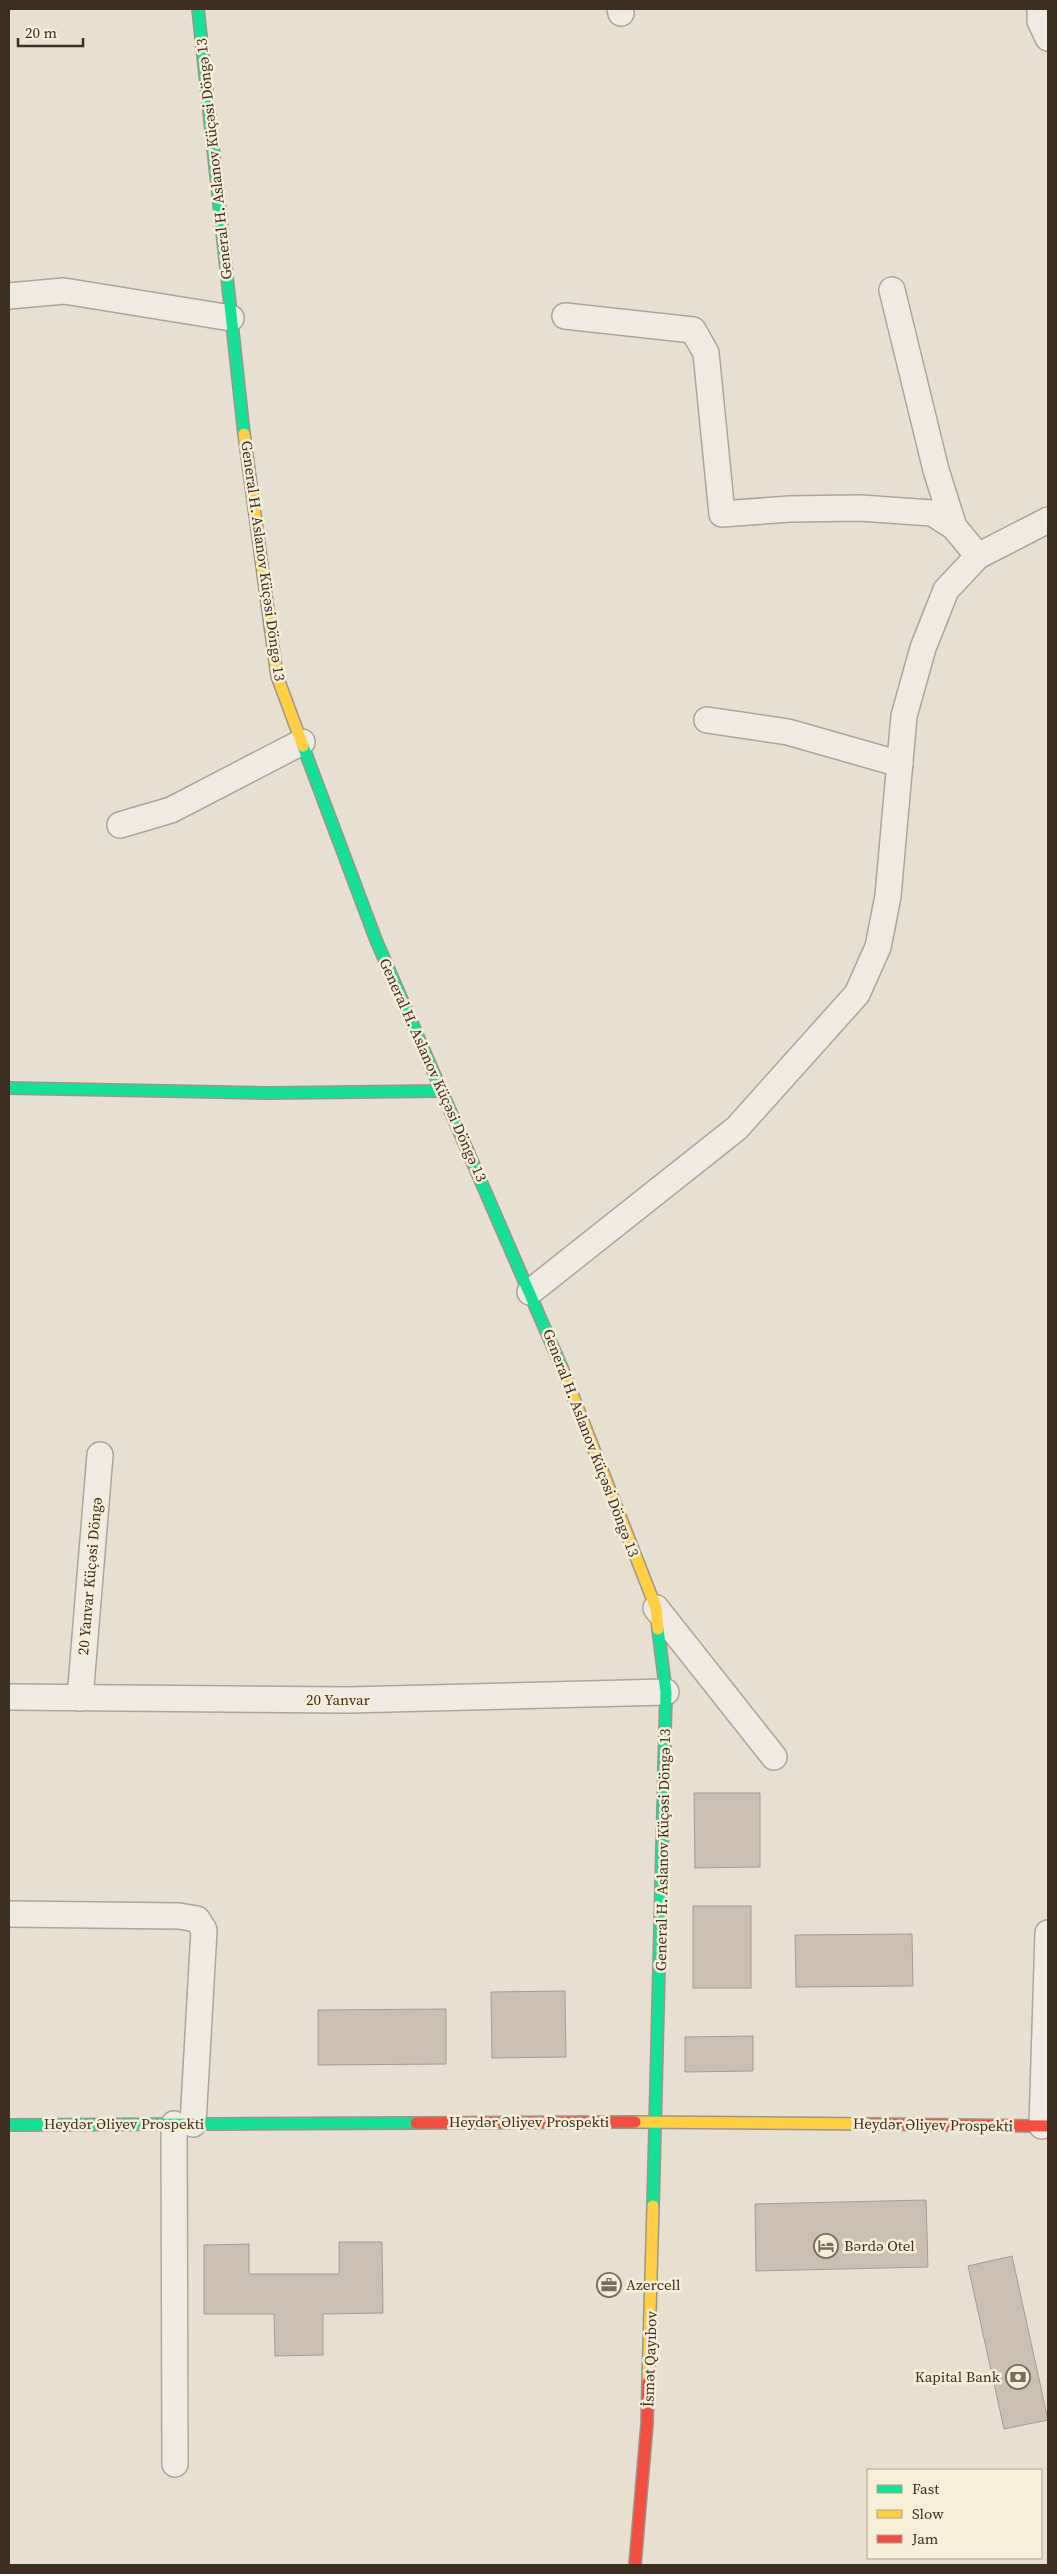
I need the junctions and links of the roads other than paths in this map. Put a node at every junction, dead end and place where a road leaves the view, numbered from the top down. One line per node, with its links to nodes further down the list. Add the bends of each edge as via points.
1 (198, 9): 7 (main road, General H. Aslanov Küçəsi Döngə 13)
2 (1040, 9): 3 (street, via 1040,21)
3 (1048, 38)
4 (892, 290): 9 (street, via 936,470)
5 (9, 296): 7 (street, via 64,291)
6 (565, 316): 9 (street, via 693,330 706,353 722,514 860,508 932,513)
7 (231, 318): 12 (main road, General H. Aslanov Küçəsi Döngə 13, via 277,676)
8 (1048, 520): 10 (street)
9 (954, 527): 10 (street)
10 (978, 556): 13 (street, via 946,590 923,648 904,716)
11 (707, 720): 13 (street, via 788,732)
12 (302, 742): 14 (street, via 171,810); 16 (main road, General H. Aslanov Küçəsi Döngə 13, via 376,940)
13 (900, 764): 17 (street, via 888,896 878,947 857,994 737,1128)
14 (120, 825)
15 (9, 1088): 16 (main road, via 268,1093)
16 (442, 1091): 17 (main road, General H. Aslanov Küçəsi Döngə 13)
17 (530, 1292): 19 (main road, General H. Aslanov Küçəsi Döngə 13)
18 (100, 1455): 22 (street, 20 Yanvar Küçəsi Döngə)
19 (656, 1608): 20 (main road, General H. Aslanov Küçəsi Döngə 13); 23 (street)
20 (666, 1692): 22 (street, 20 Yanvar, via 348,1700); 26 (main road, General H. Aslanov Küçəsi Döngə 13)
21 (9, 1697): 22 (street, 20 Yanvar)
22 (80, 1698)
23 (774, 1757)
24 (9, 1914): 27 (street, via 197,1918 204,1930)
25 (1048, 1933): 29 (street)
26 (657, 2122): 27 (main road, Heydər Əliyev Prospekti); 29 (main road, Heydər Əliyev Prospekti); 31 (main road, İsmət Qayıbov, via 648,2424)
27 (183, 2124): 28 (main road, Heydər Əliyev Prospekti); 30 (street)
28 (9, 2125)
29 (1045, 2126)
30 (175, 2464)
31 (635, 2565)

